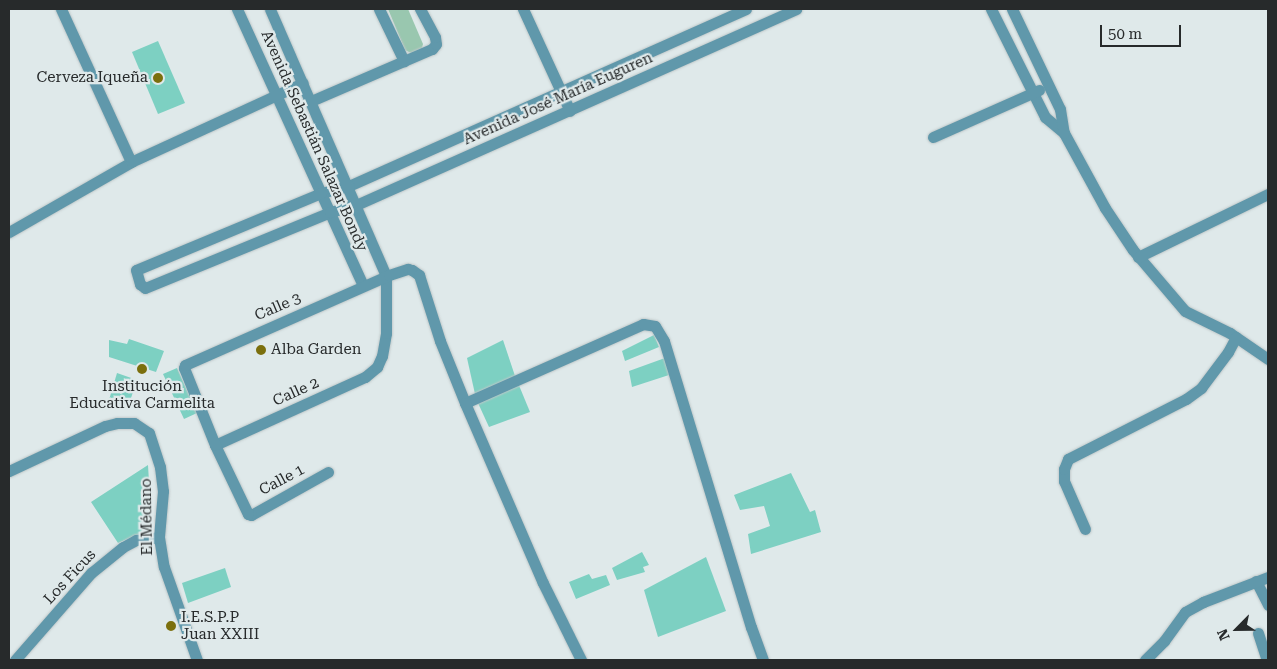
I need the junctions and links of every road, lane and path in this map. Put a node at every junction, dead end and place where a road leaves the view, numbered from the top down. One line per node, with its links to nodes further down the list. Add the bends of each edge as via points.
1 (60, 9): 21 (street)
2 (237, 9): 16 (street, Avenida Sebastián Salazar Bondy)
3 (270, 9): 12 (street, Avenida Sebastián Salazar Bondy)
4 (379, 9): 11 (street)
5 (420, 9): 11 (street, via 436,44 432,49)
6 (523, 9): 14 (street)
7 (746, 9): 14 (street, Avenida José María Euguren)
8 (796, 9): 18 (street, Avenida José María Euguren)
9 (991, 9): 15 (street)
10 (1012, 9): 13 (street)
11 (404, 61): 17 (street)
12 (304, 83): 16 (street); 17 (street, Avenida Sebastián Salazar Bondy)
13 (1047, 87): 15 (street); 19 (street, via 1060,109)
14 (561, 92): 18 (street); 22 (street, Avenida José María Euguren)
15 (1033, 93): 19 (street, via 1045,117); 20 (street)
16 (276, 96): 21 (street); 23 (street, Avenida Sebastián Salazar Bondy)
17 (311, 101): 22 (street, Avenida Sebastián Salazar Bondy)
18 (570, 110): 25 (street, Avenida José María Euguren)
19 (1064, 133): 30 (street, via 1105,208)
20 (933, 137)
21 (131, 162): 28 (street)
22 (349, 186): 23 (street, Avenida José María Euguren); 25 (street, Avenida Sebastián Salazar Bondy)
23 (322, 193): 26 (street, Avenida Sebastián Salazar Bondy); 27 (street, Avenida José María Euguren)
24 (1268, 194): 30 (street)
25 (356, 205): 26 (street, Avenida José María Euguren); 31 (street, Avenida Sebastián Salazar Bondy)
26 (330, 212): 29 (street, Avenida José María Euguren); 32 (street, Avenida Sebastián Salazar Bondy)
27 (232, 230): 29 (street); 29 (street, Avenida José María Euguren, via 136,270 140,284 145,288)
28 (9, 232)
29 (240, 249)
30 (1138, 257): 33 (street, via 1186,311)
31 (386, 276): 32 (street, Calle 3); 35 (street, Calle 3, via 408,269 419,275 440,342); 36 (street, Calle 2, via 386,333 377,367 365,377)
32 (363, 286): 36 (street, Calle 3, via 191,362 184,368)
33 (1236, 337): 34 (street); 39 (street, via 1201,388 1186,399 1068,459 1064,481)
34 (1268, 359)
35 (465, 403): 47 (street, Calle 3, via 543,583); 48 (street, via 643,324 655,326 664,341)
36 (215, 445): 38 (street, Calle 1, via 245,512 251,515)
37 (9, 471): 40 (street, El Médano, via 105,426 125,422 142,426 154,443 160,466 163,491)
38 (328, 472)
39 (1085, 529)
40 (159, 536): 45 (street, Los Ficus, via 136,540 123,547 91,573); 46 (street, El Médano, via 168,580)
41 (1268, 577): 42 (street)
42 (1256, 581): 43 (street); 49 (street, via 1185,612)
43 (1268, 606)
44 (1258, 633): 50 (street)
45 (16, 660)
46 (197, 660)
47 (581, 660)
48 (763, 660)
49 (1145, 660)
50 (1267, 660)

